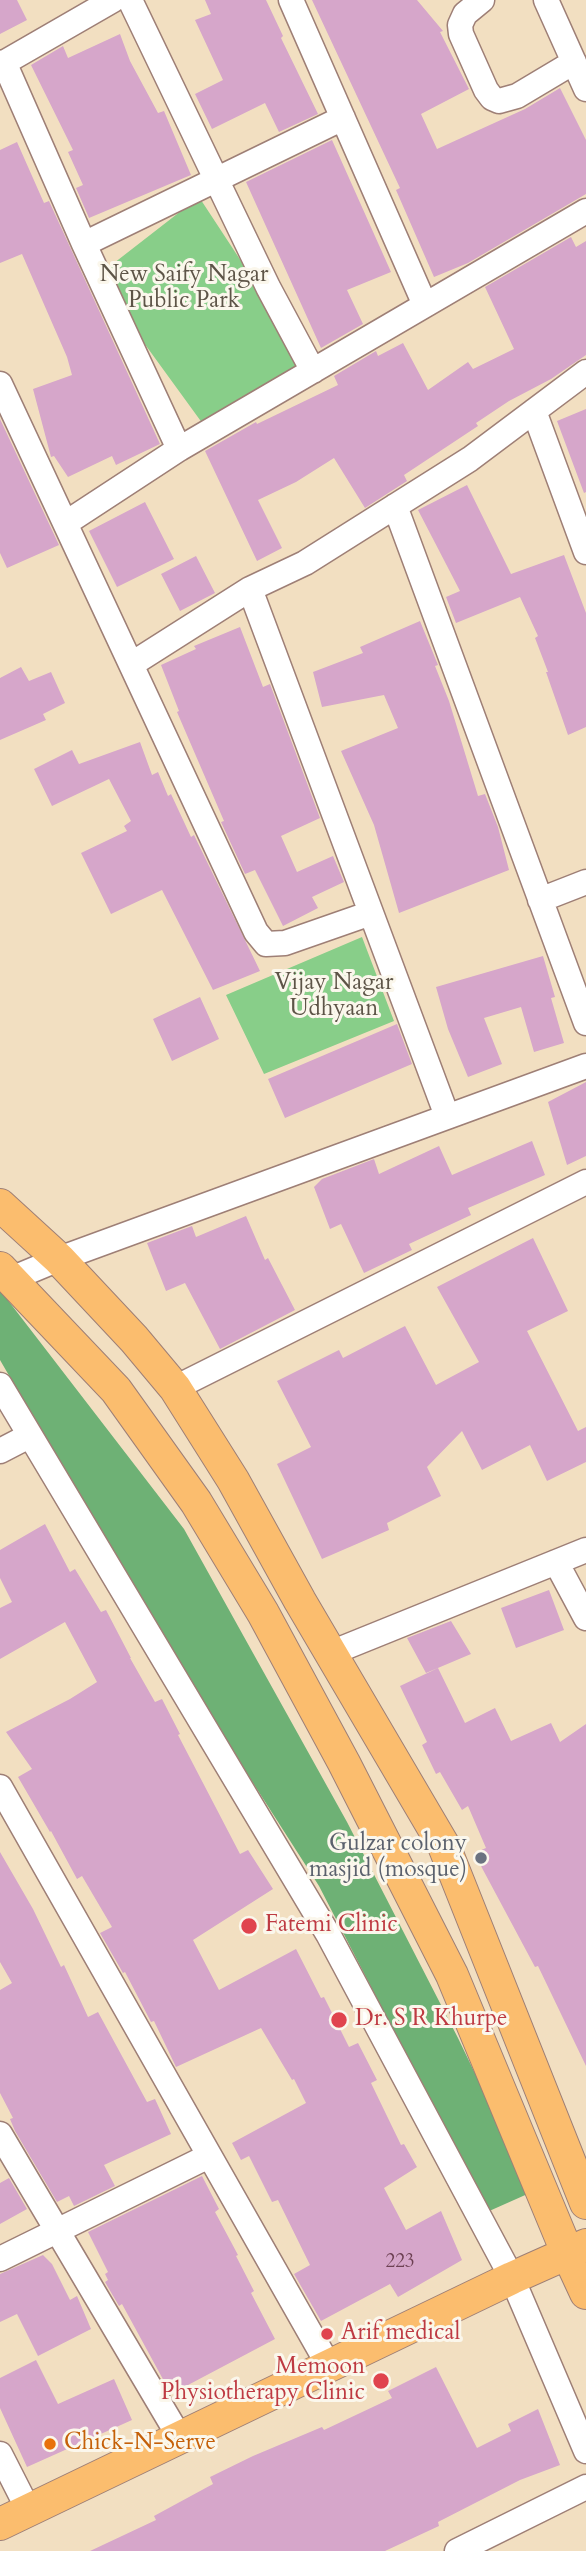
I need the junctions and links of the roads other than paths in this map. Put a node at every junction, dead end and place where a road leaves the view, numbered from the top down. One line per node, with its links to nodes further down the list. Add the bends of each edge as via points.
1 (113, 0): 7 (street)
2 (130, 0): 10 (street)
3 (291, 0): 9 (street)
4 (482, 0): 6 (street, via 460,25 492,98 499,101 517,96)
5 (546, 0): 6 (street)
6 (574, 62): 8 (street)
7 (2, 63): 12 (street)
8 (586, 89)
9 (343, 118): 10 (street); 13 (street)
10 (218, 180): 12 (street); 14 (street)
11 (586, 211): 13 (street)
12 (84, 244): 18 (street)
13 (425, 305): 14 (street)
14 (313, 371): 18 (street)
15 (586, 372): 17 (street)
16 (0, 384): 20 (street)
17 (534, 411): 19 (street, via 470,459); 21 (street)
18 (179, 449): 20 (street)
19 (395, 506): 22 (street, via 305,563); 25 (street)
20 (66, 523): 23 (street)
21 (586, 552)
22 (250, 589): 23 (street); 26 (street)
23 (132, 664): 26 (street, via 256,932 266,944 285,943)
24 (586, 882): 25 (street)
25 (540, 900): 27 (street)
26 (371, 913): 29 (street)
27 (586, 1023)
28 (586, 1066): 29 (street)
29 (447, 1116): 32 (street)
30 (586, 1182): 35 (street)
31 (2, 1210): 32 (main road)
32 (59, 1259): 33 (street); 35 (main road)
33 (5, 1273): 46 (main road, via 116,1390 196,1502 263,1614 452,1975)
34 (0, 1385): 36 (street)
35 (175, 1388): 41 (main road)
36 (29, 1436): 37 (street); 50 (street, via 328,1934)
37 (0, 1451)
38 (586, 1550): 39 (street)
39 (556, 1562): 40 (street); 41 (street)
40 (586, 1618)
41 (331, 1653): 45 (main road, via 444,1846)
42 (0, 1787): 44 (street)
43 (0, 2134): 47 (street)
44 (209, 2156): 47 (street); 52 (street)
45 (585, 2199): 46 (street)
46 (550, 2212): 48 (main road)
47 (58, 2230): 49 (street); 53 (street)
48 (576, 2249): 50 (main road); 51 (main road)
49 (0, 2259)
50 (512, 2278): 52 (main road); 54 (street)
51 (586, 2293)
52 (329, 2366): 53 (main road)
53 (180, 2438): 57 (main road)
54 (586, 2451)
55 (0, 2454): 57 (street)
56 (586, 2487): 59 (street)
57 (29, 2511): 58 (main road)
58 (0, 2525)
59 (457, 2551)

